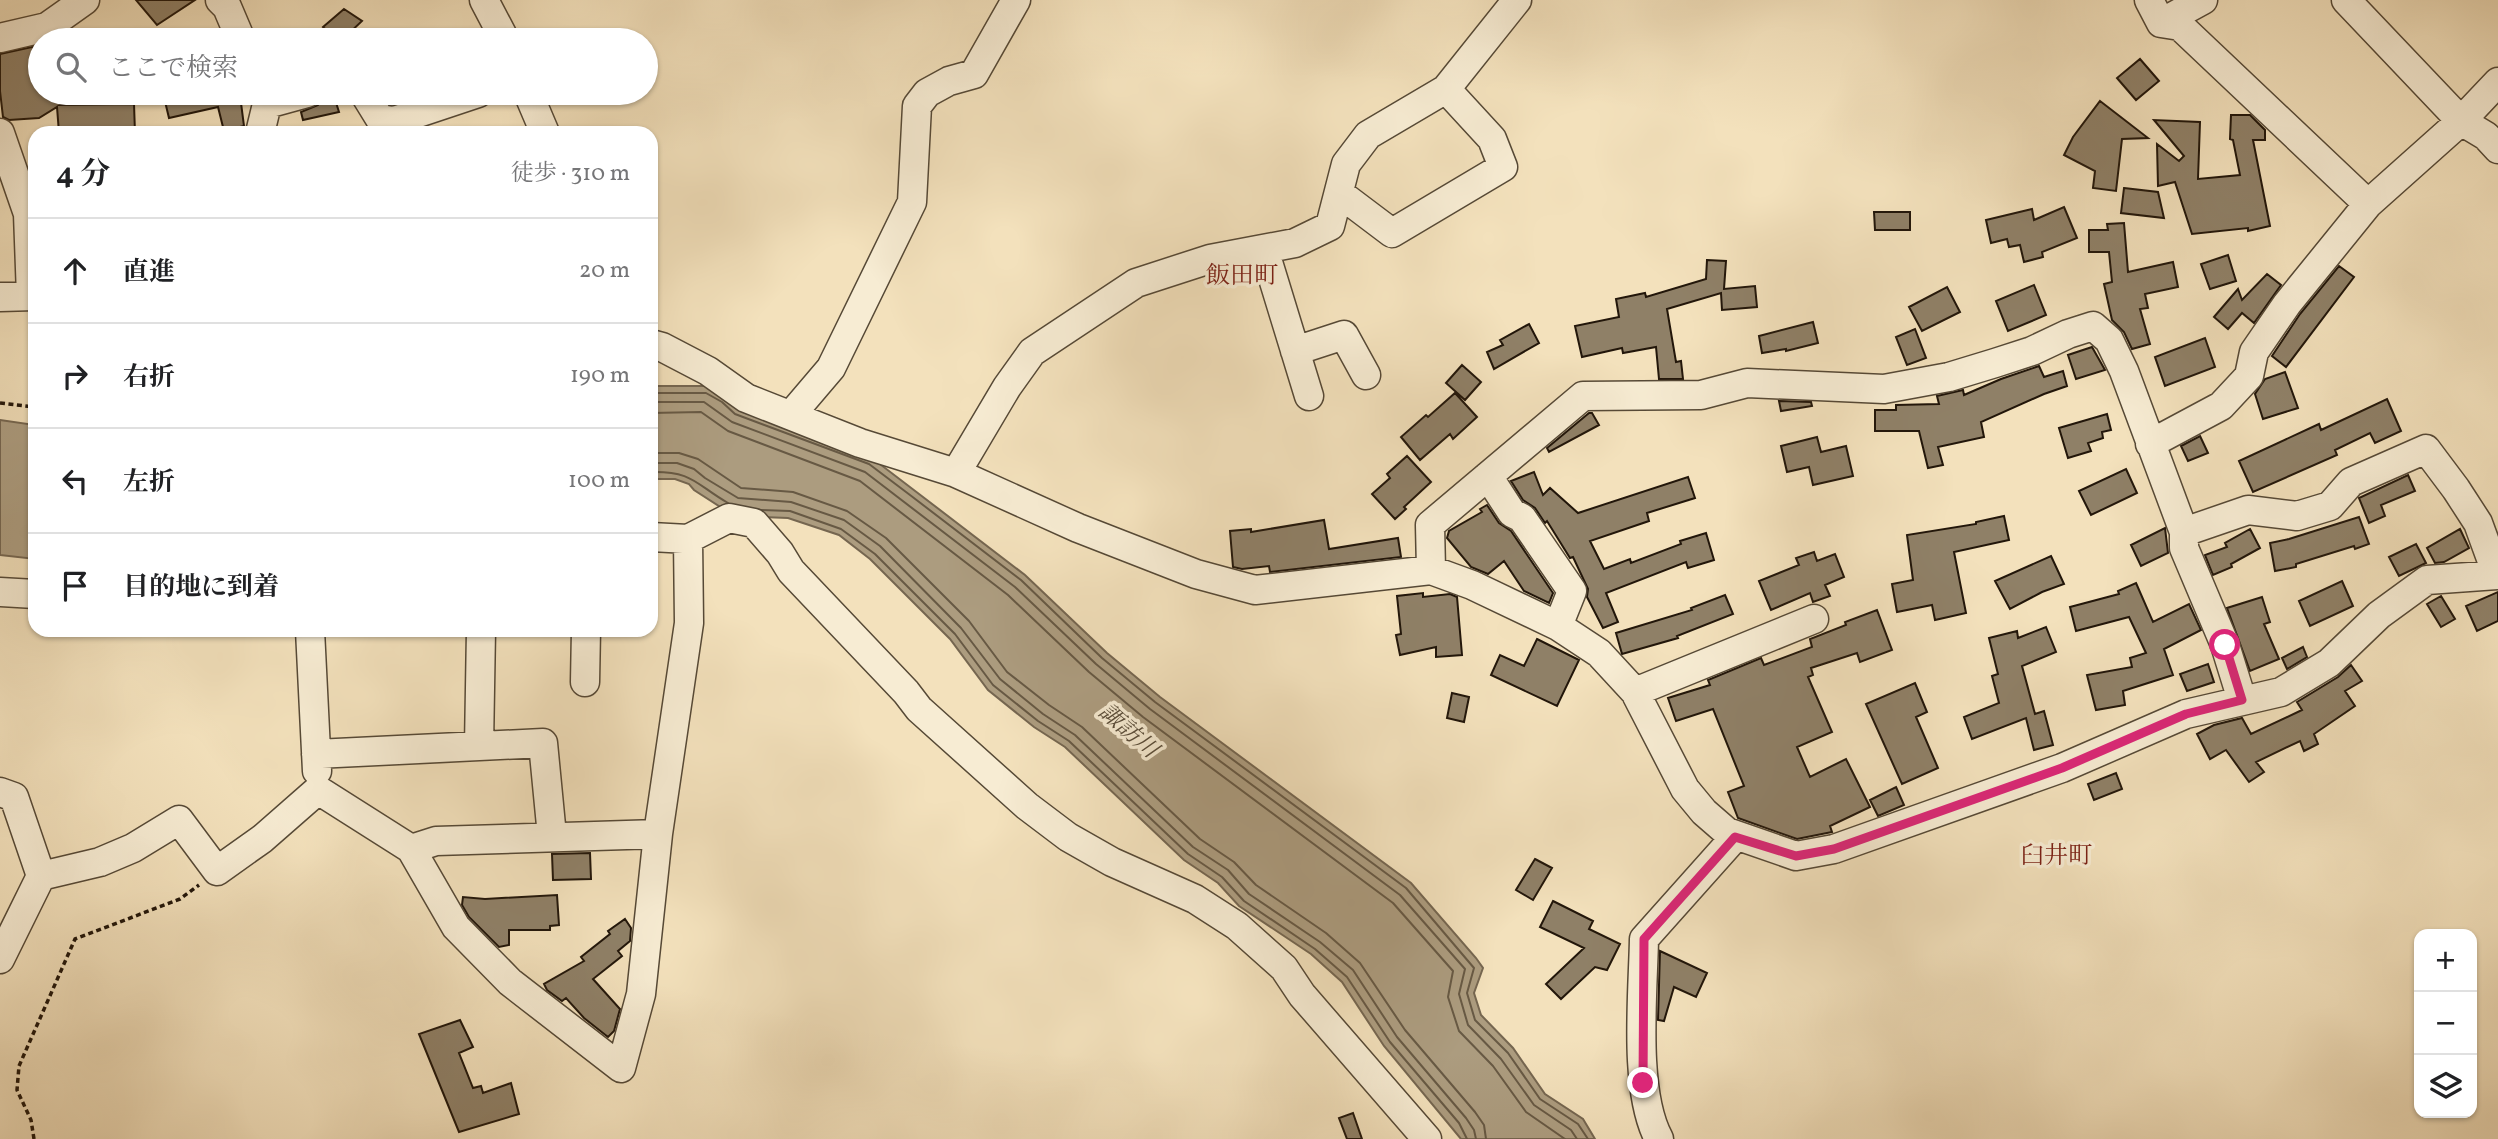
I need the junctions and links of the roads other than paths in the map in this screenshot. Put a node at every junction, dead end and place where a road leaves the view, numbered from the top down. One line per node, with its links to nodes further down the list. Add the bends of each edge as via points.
1 (85, 0): 9 (street)
2 (220, 0): 10 (street)
3 (484, 0): 11 (street)
4 (1016, 0): 35 (street, via 974,74 927,93 917,106 912,202 831,368)
5 (1517, 0): 15 (street)
6 (2203, 0): 8 (street)
7 (2346, 0): 20 (street)
8 (2155, 11): 26 (street, via 2180,26)
9 (43, 28)
10 (236, 28)
11 (499, 28)
12 (28, 31): 13 (street)
13 (0, 38)
14 (2498, 82): 20 (street)
15 (1446, 89): 25 (street, via 1368,135 1346,164); 25 (street, via 1492,138 1503,167 1392,233)
16 (264, 105): 21 (street)
17 (371, 105): 18 (street, via 380,119 394,121)
18 (442, 105)
19 (533, 105): 22 (street)
20 (2461, 121): 24 (street); 26 (street)
21 (261, 126)
22 (542, 126)
23 (0, 133): 27 (street)
24 (2498, 149)
25 (1339, 193): 28 (street, via 1330,226 1295,243)
26 (2368, 204): 36 (street, via 2287,304 2254,352 2249,376 2221,406)
27 (28, 214)
28 (1264, 249): 32 (street); 37 (street, via 1210,259 1136,283 1032,352)
29 (28, 296): 30 (street)
30 (0, 297)
31 (658, 346): 35 (street, via 708,370 746,398)
32 (1295, 351): 33 (street, via 1344,335); 34 (street)
33 (1366, 375)
34 (1309, 396)
35 (791, 415): 37 (street, via 860,443)
36 (2150, 444): 38 (street, via 2109,340 2093,326 1949,377 1884,389 1747,383 1701,395 1583,396); 39 (street)
37 (956, 473): 42 (street, via 1185,570 1255,590)
38 (1488, 475): 42 (street, via 1430,525); 47 (street, via 1572,591)
39 (2183, 532): 43 (street, via 2248,510 2297,516 2330,506 2351,482 2426,449 2478,523); 53 (street, via 2184,548 2225,645)
40 (658, 537): 41 (street)
41 (688, 539): 58 (street, via 689,623); 64 (street, via 729,518 754,523 791,571 919,709 1027,806 1090,850 1195,899 1237,926 1284,968 1302,995)
42 (1431, 570): 47 (street)
43 (2497, 575): 53 (street, via 2427,580 2379,615 2329,663 2281,692)
44 (0, 592): 45 (street)
45 (28, 594)
46 (1814, 619): 52 (street)
47 (1558, 626): 52 (street, via 1599,653)
48 (310, 637): 55 (street)
49 (481, 637): 54 (street)
50 (586, 637): 51 (street)
51 (585, 682)
52 (1635, 691): 60 (street, via 1685,789)
53 (2242, 700): 60 (street, via 2186,714 2062,768 1834,849 1796,856)
54 (479, 746): 55 (street); 59 (street, via 543,743)
55 (316, 754): 56 (street)
56 (318, 790): 61 (street); 62 (street, via 218,871 179,820 100,862)
57 (0, 792): 62 (street, via 14,797)
58 (658, 834): 59 (street); 61 (street, via 641,994 621,1068 510,982 456,927)
59 (552, 836): 61 (street, via 436,841)
60 (1735, 837): 65 (street, via 1644,939 1643,1083)
61 (411, 849)
62 (41, 876): 63 (street)
63 (0, 959)
64 (1427, 1139)
65 (1658, 1139)

